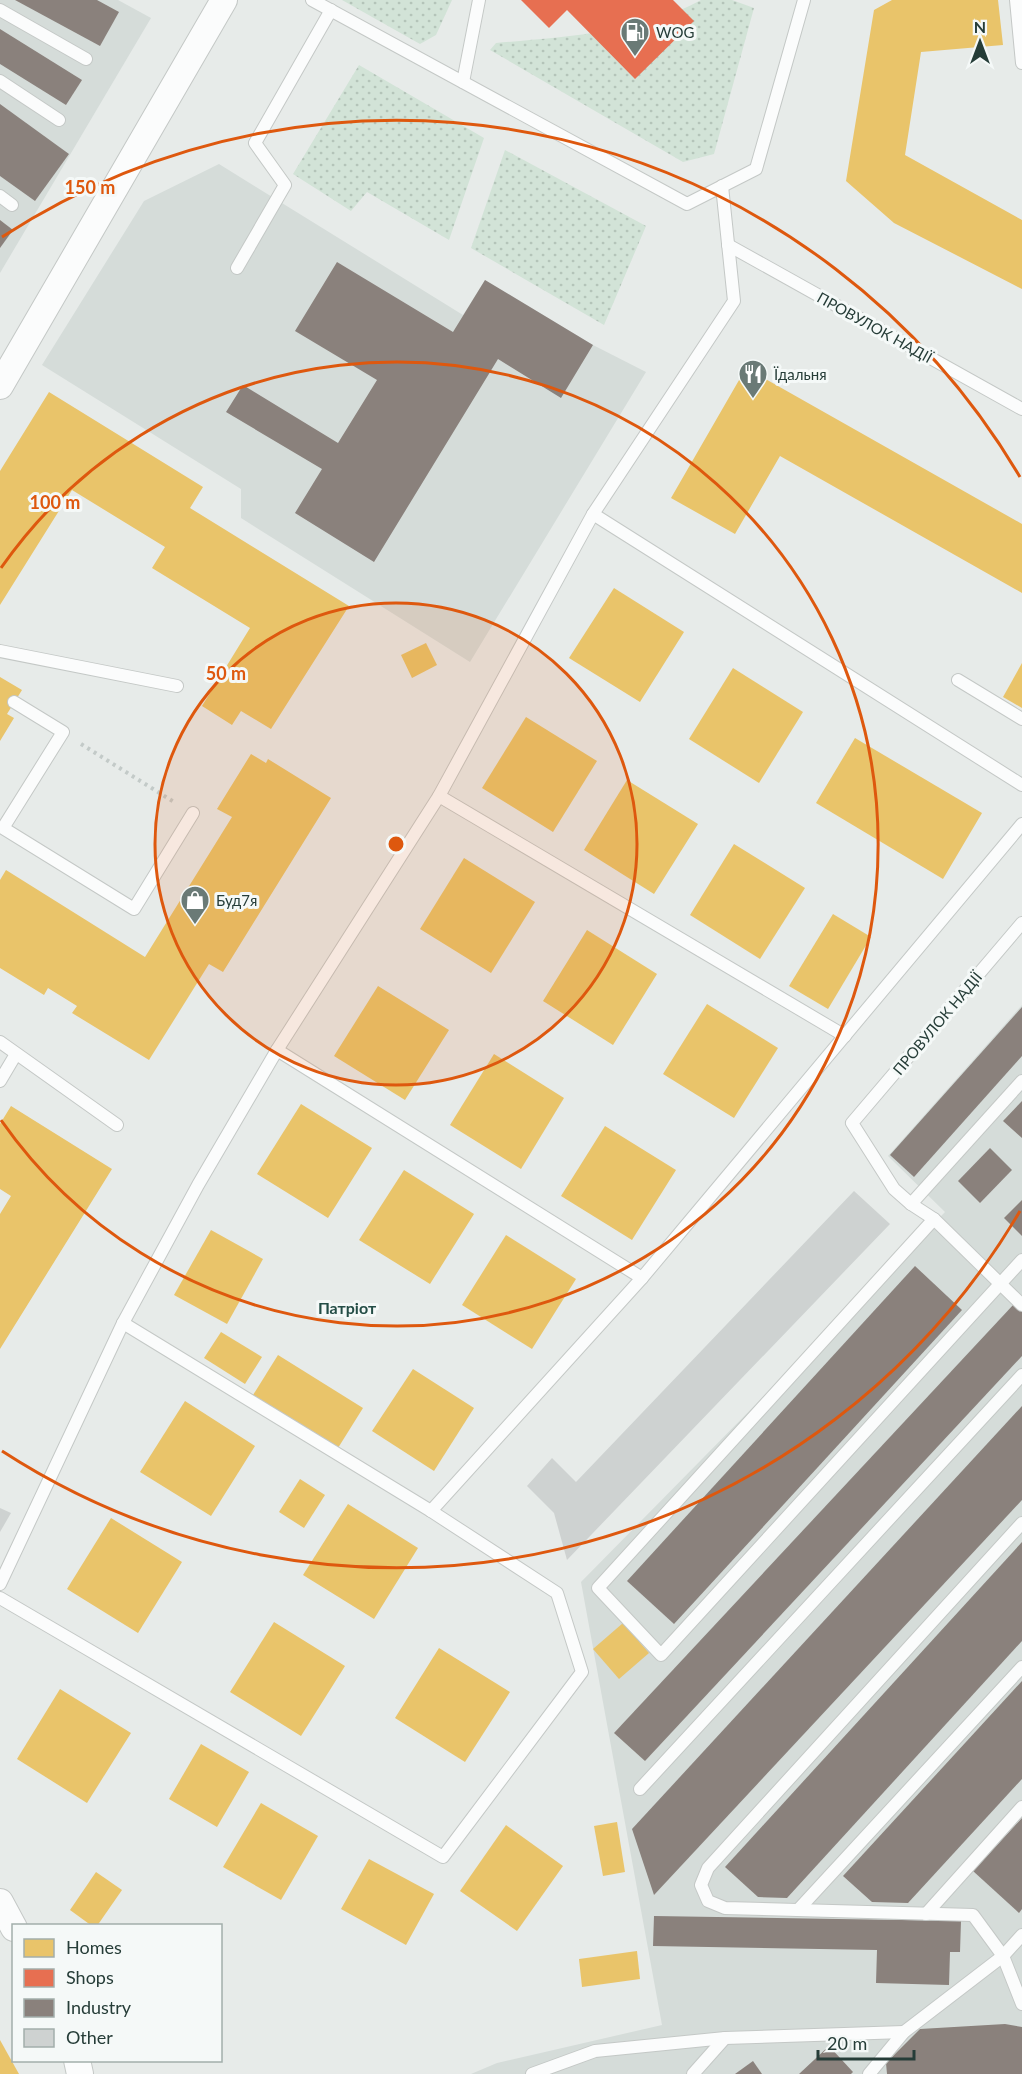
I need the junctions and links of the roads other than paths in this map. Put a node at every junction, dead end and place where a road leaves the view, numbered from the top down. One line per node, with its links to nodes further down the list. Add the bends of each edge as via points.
1 (224, 0): 18 (street)
2 (312, 0): 7 (lane)
3 (479, 0): 11 (lane)
4 (804, 0): 13 (lane, via 756,169)
5 (1016, 0): 9 (lane)
6 (0, 10): 8 (lane)
7 (331, 10): 11 (lane); 17 (lane, via 255,143 285,185)
8 (86, 59)
9 (1022, 63)
10 (0, 81): 12 (lane)
11 (463, 82): 13 (lane, via 687,204)
12 (59, 120)
13 (722, 186): 16 (lane)
14 (0, 196): 15 (lane)
15 (12, 205)
16 (728, 245): 19 (lane, ПРОВУЛОК НАДІЇ); 20 (lane, via 734,301)
17 (237, 268)
18 (0, 386)
19 (1022, 409)
20 (593, 514): 26 (lane); 27 (lane)
21 (0, 651): 23 (lane)
22 (958, 680): 25 (lane)
23 (177, 686)
24 (14, 702): 28 (lane, via 63,732 3,828 134,909)
25 (1022, 719)
26 (1022, 785)
27 (439, 796): 31 (lane); 33 (lane)
28 (193, 813)
29 (1022, 824): 31 (lane)
30 (1022, 923): 38 (lane, ПРОВУЛОК НАДІЇ, via 852,1123 894,1189)
31 (845, 1036): 41 (lane)
32 (0, 1042): 34 (lane)
33 (277, 1050): 41 (lane); 44 (lane)
34 (16, 1054): 35 (lane); 37 (lane)
35 (0, 1081)
36 (1022, 1082): 38 (lane)
37 (117, 1125)
38 (911, 1204): 39 (lane)
39 (934, 1219): 42 (lane); 42 (lane, via 598,1587 661,1655)
40 (1022, 1260): 42 (lane)
41 (642, 1278): 46 (lane)
42 (1000, 1285): 43 (lane)
43 (1022, 1305)
44 (123, 1323): 46 (lane); 48 (lane)
45 (1022, 1375): 51 (lane)
46 (431, 1511): 49 (lane, via 557,1593 582,1672 443,1857)
47 (1022, 1523): 54 (lane, via 703,1876 704,1894 716,1906)
48 (0, 1584)
49 (0, 1598)
50 (1022, 1667): 54 (lane)
51 (640, 1789)
52 (1022, 1807): 55 (lane)
53 (0, 1902): 56 (street)
54 (798, 1910): 55 (lane)
55 (926, 1914): 58 (lane, via 973,1915)
56 (12, 1924)
57 (1022, 1935): 58 (lane)
58 (1003, 1956): 59 (lane); 60 (lane)
59 (1022, 2004)
60 (904, 2032): 61 (lane); 64 (lane)
61 (725, 2038): 62 (lane, via 595,2051); 63 (lane)
62 (532, 2074)
63 (693, 2074)
64 (869, 2074)

